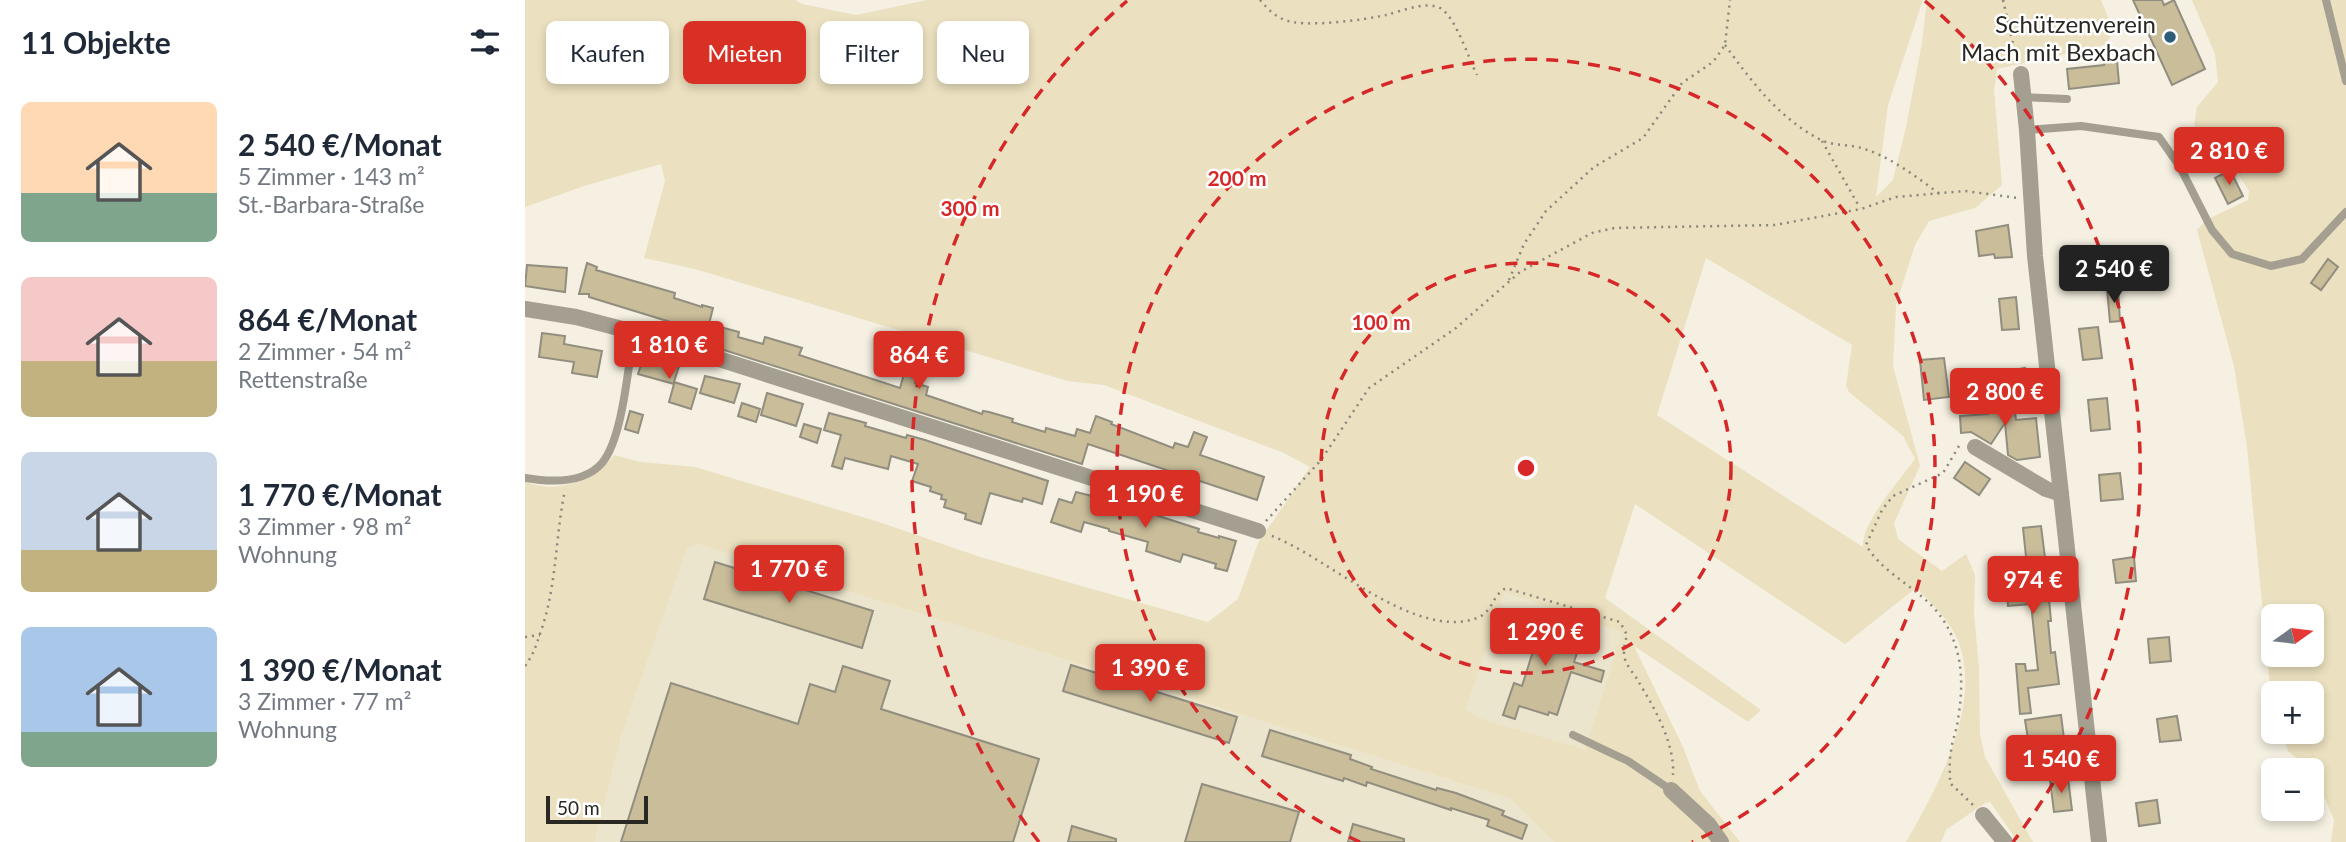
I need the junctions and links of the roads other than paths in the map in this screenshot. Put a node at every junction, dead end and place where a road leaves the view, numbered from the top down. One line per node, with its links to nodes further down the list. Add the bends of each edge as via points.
1 (2326, 0): 3 (lane)
2 (2021, 74): 4 (street)
3 (2346, 81)
4 (2023, 97): 5 (lane); 6 (street)
5 (2067, 99)
6 (2027, 130): 7 (lane, via 2081,127 2158,136 2180,167 2212,230 2232,254 2271,265 2302,259); 12 (street, via 2035,256)
7 (2346, 212)
8 (525, 309): 9 (street)
9 (634, 332): 11 (lane, via 617,430 600,466 567,480); 13 (street)
10 (1975, 447): 12 (street)
11 (525, 478)
12 (2061, 494): 19 (street)
13 (1258, 531)
14 (1573, 735): 15 (lane, via 1628,761)
15 (1671, 790): 17 (street)
16 (1983, 815): 18 (street)
17 (1721, 842)
18 (2005, 842)
19 (2098, 842)

